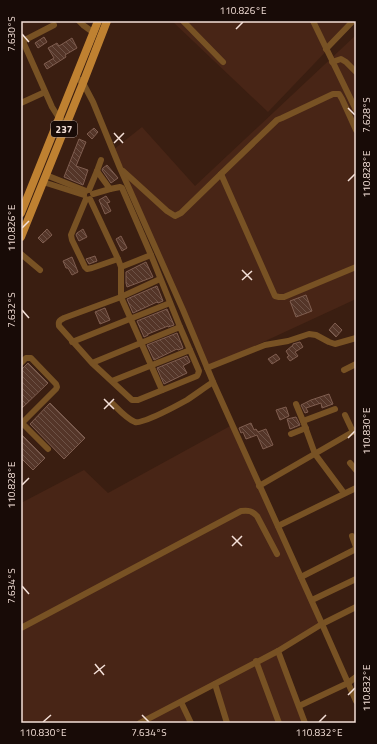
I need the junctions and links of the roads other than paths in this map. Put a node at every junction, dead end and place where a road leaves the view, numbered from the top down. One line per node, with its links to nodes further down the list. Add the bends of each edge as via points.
1 (79, 21): 8 (street)
2 (98, 21): 8 (main road, 237)
3 (107, 21): 16 (main road, 237)
4 (183, 21): 12 (street)
5 (313, 21): 11 (street)
6 (353, 21): 11 (street)
7 (54, 25): 9 (street)
8 (94, 33): 15 (main road, 237)
9 (22, 39): 10 (street)
10 (23, 49): 17 (street)
11 (326, 49): 13 (street)
12 (223, 62)
13 (332, 62): 14 (street, via 341,59); 19 (street)
14 (356, 72)
15 (76, 77): 16 (street); 20 (main road, 237)
16 (83, 83): 21 (main road, 237); 24 (street)
17 (45, 92): 18 (street); 20 (street)
18 (21, 102)
19 (356, 110)
20 (59, 118): 21 (street); 30 (main road, 237)
21 (67, 124): 27 (main road, 237)
22 (356, 130): 26 (street, via 339,94 333,94 277,120)
23 (101, 160): 25 (street)
24 (120, 168): 26 (street, via 175,216); 51 (street)
25 (97, 171): 28 (street); 29 (street)
26 (221, 174): 36 (street, via 275,296 284,297)
27 (45, 178): 29 (street); 31 (main road, 237)
28 (110, 189): 29 (street); 33 (street, via 122,188)
29 (88, 195): 34 (street); 34 (street, via 71,235 72,240 87,269)
30 (21, 213)
31 (21, 237)
32 (21, 254): 37 (street)
33 (150, 255): 35 (street); 38 (street)
34 (118, 259): 35 (street)
35 (121, 267): 39 (street)
36 (356, 267)
37 (40, 270)
38 (160, 279): 39 (street); 40 (street)
39 (121, 297): 41 (street); 44 (street, via 59,320 59,326)
40 (170, 303): 41 (street); 42 (street)
41 (130, 319): 44 (street); 45 (street)
42 (180, 327): 45 (street); 46 (street)
43 (356, 338): 51 (street, via 335,344 309,334 268,344)
44 (72, 342): 48 (street)
45 (141, 342): 48 (street); 50 (street)
46 (190, 350): 50 (street); 55 (street, via 199,371 197,376)
47 (21, 362): 61 (street, via 31,358 57,387)
48 (92, 363): 53 (street)
49 (356, 364): 52 (street)
50 (152, 366): 53 (street); 55 (street)
51 (207, 368): 54 (street)
52 (344, 370)
53 (112, 382): 55 (street, via 134,401)
54 (213, 382): 56 (street, via 186,401 139,422 130,419); 69 (street)
55 (162, 390)
56 (113, 404)
57 (296, 404): 60 (street)
58 (335, 409): 60 (street)
59 (345, 415): 63 (street)
60 (303, 421): 62 (street)
61 (22, 422): 65 (street)
62 (306, 428): 64 (street); 66 (street)
63 (355, 431): 66 (street)
64 (291, 434)
65 (48, 449)
66 (315, 454): 69 (street); 71 (street)
67 (350, 463): 68 (street)
68 (356, 470)
69 (259, 486): 72 (street)
70 (356, 488): 71 (street)
71 (344, 493): 72 (street)
72 (278, 526): 76 (street)
73 (352, 536): 74 (street)
74 (356, 548): 76 (street)
75 (277, 554): 81 (street, via 257,516 248,510 241,511)
76 (301, 577): 78 (street)
77 (356, 579): 78 (street)
78 (312, 600): 80 (street)
79 (356, 607): 80 (street)
80 (322, 624): 82 (street); 85 (street)
81 (21, 628)
82 (278, 651): 83 (street); 89 (street)
83 (256, 661): 86 (street); 94 (street)
84 (356, 677): 85 (street)
85 (348, 683): 87 (street); 89 (street)
86 (215, 684): 88 (street); 93 (street)
87 (356, 701)
88 (181, 702): 90 (street); 92 (street)
89 (298, 706): 95 (street)
90 (153, 720): 91 (street)
91 (140, 723)
92 (190, 723)
93 (227, 723)
94 (279, 723)
95 (305, 723)

